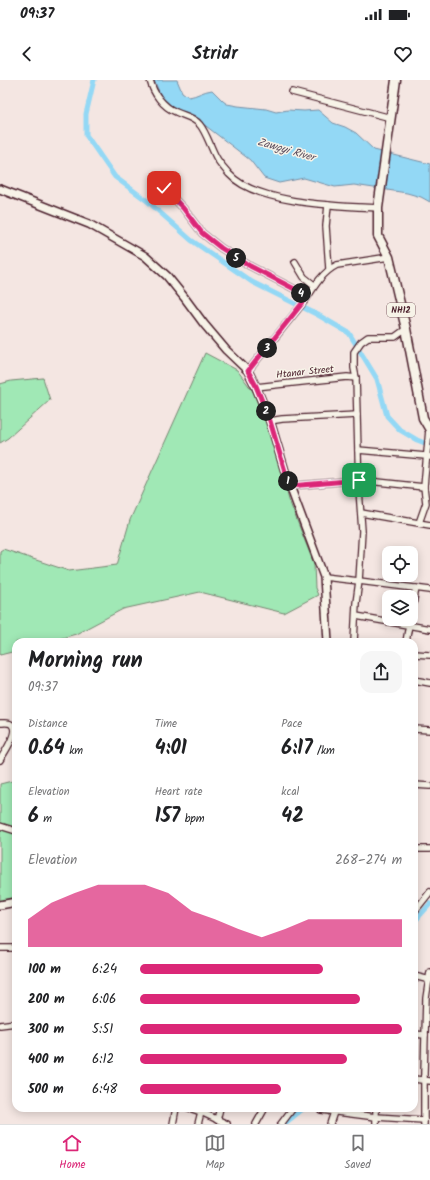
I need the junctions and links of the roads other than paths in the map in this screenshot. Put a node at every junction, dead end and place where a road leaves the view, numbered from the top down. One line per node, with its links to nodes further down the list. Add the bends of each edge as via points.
1 (150, 80): 7 (street, via 164,105 194,119 200,125 216,158 230,175 245,187 270,195)
2 (396, 83): 4 (highway, NH12)
3 (292, 92): 4 (street)
4 (391, 118): 8 (highway, NH12)
5 (164, 188): 13 (street, via 202,233 221,248)
6 (0, 189): 15 (main road, via 90,224 145,256 167,276 226,350)
7 (328, 205): 8 (street); 11 (street, via 326,226)
8 (378, 208): 9 (highway, NH12, via 378,236)
9 (389, 257): 11 (street, via 337,265); 14 (highway, NH12)
10 (294, 262): 12 (street, via 304,277)
11 (329, 269): 12 (street)
12 (314, 285): 13 (street)
13 (308, 297): 15 (street)
14 (406, 329): 16 (street, via 394,337 368,338 361,342 354,352); 20 (highway, NH12, via 423,418)
15 (248, 371): 17 (main road)
16 (356, 378): 17 (street, Htanar Street); 18 (street)
17 (256, 386): 19 (main road)
18 (357, 415): 19 (street); 21 (street)
19 (270, 421): 24 (main road)
20 (429, 432): 22 (street)
21 (358, 450): 22 (street); 23 (street)
22 (428, 455): 25 (street)
23 (359, 480): 24 (street); 25 (street); 26 (street)
24 (290, 486): 29 (main road)
25 (424, 486): 27 (street, via 426,503)
26 (361, 513): 27 (street); 30 (street)
27 (420, 523): 28 (street)
28 (430, 525)
29 (324, 578): 30 (street); 38 (main road)
30 (359, 581): 31 (street); 33 (street)
31 (416, 588): 32 (street)
32 (430, 590)
33 (356, 616): 34 (street); 39 (street)
34 (382, 619)
35 (418, 625): 37 (street)
36 (409, 626): 40 (street)
37 (430, 629)
38 (328, 638)
39 (354, 638)
40 (407, 638)
41 (418, 654): 42 (street)
42 (430, 655)
43 (418, 681): 44 (street)
44 (430, 684)
45 (0, 723): 46 (street)
46 (12, 725)
47 (418, 729): 48 (street)
48 (430, 730)
49 (12, 740): 50 (street)
50 (0, 760)
51 (418, 786): 52 (street)
52 (430, 786)
53 (0, 826): 54 (street)
54 (12, 830)
55 (418, 849): 56 (street)
56 (430, 849)
57 (430, 892): 60 (street)
58 (12, 903): 59 (main road)
59 (0, 905)
60 (418, 907)
61 (0, 948): 62 (street)
62 (12, 948)
63 (430, 972): 65 (street)
64 (418, 977): 65 (street)
65 (429, 980): 66 (street, via 426,998)
66 (428, 1023): 70 (street)
67 (12, 1024): 68 (street)
68 (0, 1025)
69 (418, 1034): 70 (street)
70 (426, 1035): 71 (street)
71 (427, 1060): 72 (street)
72 (427, 1080): 83 (street)
73 (175, 1112): 84 (street)
74 (200, 1112): 82 (street); 85 (street)
75 (219, 1112): 82 (street)
76 (263, 1112): 87 (street)
77 (290, 1112): 88 (street)
78 (333, 1112): 89 (street)
79 (344, 1112): 81 (street)
80 (376, 1112): 81 (street)
81 (376, 1118): 83 (street); 90 (street)
82 (217, 1120): 86 (street)
83 (424, 1122)
84 (173, 1124)
85 (198, 1124)
86 (227, 1124)
87 (256, 1124)
88 (281, 1124)
89 (330, 1124)
90 (376, 1124)

